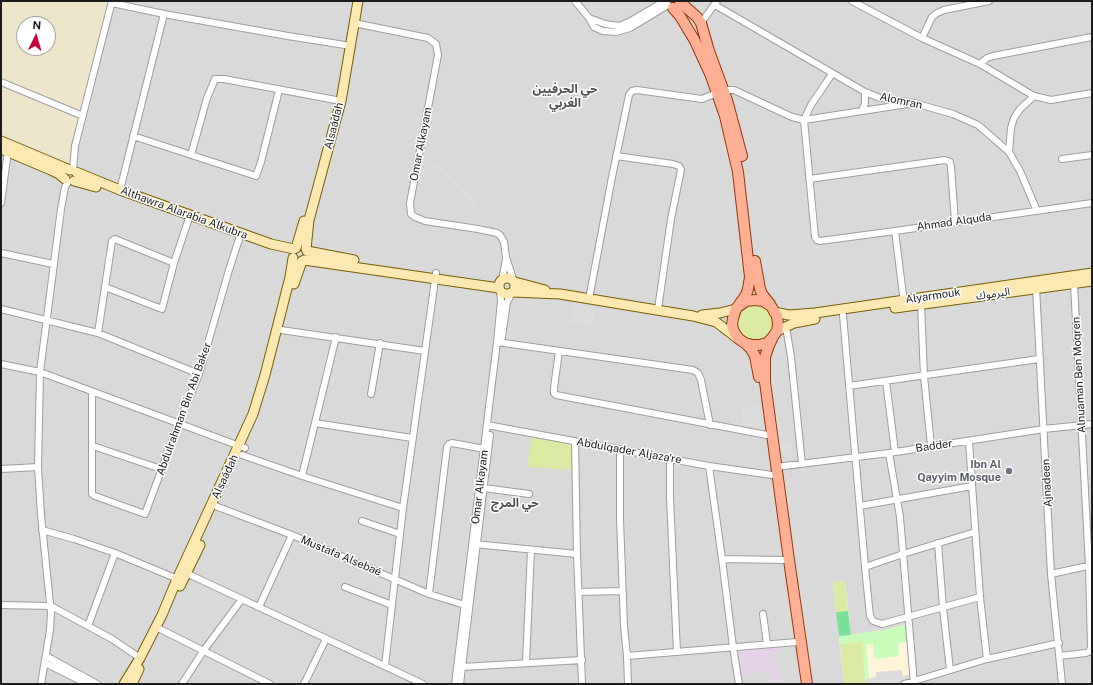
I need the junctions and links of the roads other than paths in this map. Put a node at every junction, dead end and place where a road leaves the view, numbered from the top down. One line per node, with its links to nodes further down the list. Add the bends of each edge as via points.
1 (353, 1): 16 (street, Alsaádah)
2 (358, 1): 12 (street, Alsaádah)
3 (575, 1): 7 (street, via 597,29 608,32 621,32 630,28)
4 (852, 1): 9 (street)
5 (989, 1): 15 (street, via 936,13)
6 (112, 2): 10 (street); 28 (street)
7 (672, 3): 11 (main road); 13 (main road)
8 (716, 3): 11 (street); 18 (street, Alomran)
9 (862, 3): 15 (street)
10 (164, 14): 16 (street); 30 (street)
11 (699, 20): 13 (main road, via 696,29); 21 (main road)
12 (354, 23): 25 (street, Alsaádah); 51 (street, Omar Alkayam, via 428,38 436,44 438,55 410,202 411,214 425,221 497,233 504,242)
13 (686, 25): 21 (main road)
14 (1092, 37): 17 (street, via 993,56)
15 (922, 38): 17 (street)
16 (345, 45): 25 (street, Alsaádah)
17 (980, 64): 24 (street)
18 (832, 74): 22 (street, Alomran); 29 (street)
19 (1, 82): 28 (street)
20 (279, 90): 25 (street); 34 (street, via 215,79); 34 (street, via 256,176)
21 (720, 92): 29 (street, via 738,91 792,117); 36 (street, via 702,99 632,91); 67 (main road, via 735,157 748,254 749,283 746,295); 70 (main road, via 736,129 757,276 762,294)
22 (865, 92): 26 (street, Alomran, via 880,98); 27 (street)
23 (1092, 93): 24 (street, via 1051,100)
24 (1034, 96): 33 (street, via 1014,118)
25 (338, 100): 49 (street, Alsaádah); 50 (street, Alsaádah, via 309,220)
26 (914, 103): 27 (street); 33 (street, Alomran, via 972,122)
27 (862, 110): 29 (street)
28 (83, 116): 38 (street)
29 (804, 120): 39 (street)
30 (133, 136): 34 (street); 40 (street)
31 (1, 141): 38 (street, Althawra Alarabia Alkubra)
32 (4, 150): 38 (street, Althawra Alarabia Alkubra); 41 (street)
33 (1009, 152): 43 (street, Alomran)
34 (191, 155)
35 (1092, 155): 37 (street)
36 (616, 156): 64 (street); 69 (street, via 673,164 681,170)
37 (1062, 159)
38 (71, 176): 40 (street, Althawra Alarabia Alkubra); 44 (street, Althawra Alarabia Alkubra); 53 (street, via 65,187)
39 (809, 179): 45 (street, via 945,160 950,162 951,167); 46 (street, Ahmad Alquda, via 817,240)
40 (120, 190): 44 (street, Althawra Alarabia Alkubra)
41 (1, 203)
42 (1092, 203): 43 (street, Ahmad Alquda)
43 (1037, 210): 45 (street, Ahmad Alquda)
44 (189, 218): 47 (street, Althawra Alarabia Alkubra); 52 (street)
45 (956, 222): 46 (street, Ahmad Alquda)
46 (895, 231): 65 (street)
47 (240, 236): 49 (street, Althawra Alarabia Alkubra); 87 (street, Abdulrahman Bin Abi Baker)
48 (1, 253): 53 (street)
49 (294, 253): 50 (street, via 298,262); 50 (street, via 300,246); 83 (street, Alsaádah)
50 (305, 256): 55 (street); 74 (street, Alsaádah)
51 (506, 257): 56 (street, Omar Alkayam); 59 (street, Omar Alkayam)
52 (174, 263): 61 (street, via 162,309); 61 (street, via 113,240)
53 (53, 264): 73 (street)
54 (1092, 273): 60 (street, Alyarmouk)
55 (436, 276): 59 (street); 81 (street)
56 (514, 280): 59 (street, via 507,278); 62 (street, via 516,287); 63 (street)
57 (1092, 281): 58 (street, اليرموك)
58 (1074, 284): 60 (street, اليرموك); 98 (street, Alnuaman Ben Moqren)
59 (500, 285): 62 (street, via 505,294); 79 (street, Omar Alkayam)
60 (1036, 285): 65 (street, Alyarmouk); 66 (street, اليرموك); 84 (street, Ajnadeen)
61 (105, 287): 76 (street)
62 (513, 293): 63 (street); 79 (street, Omar Alkayam, via 507,302)
63 (560, 294): 64 (street)
64 (589, 299): 69 (street)
65 (904, 303): 66 (street, اليرموك); 70 (street, Alyarmouk, via 803,315 789,315); 71 (street, اليرموك)
66 (921, 304): 88 (street)
67 (738, 308): 70 (main road, via 746,301 755,300 763,301); 72 (street); 78 (main road, via 732,325 734,332)
68 (1, 309): 73 (street)
69 (658, 309): 72 (street)
70 (772, 309): 75 (main road, via 777,316)
71 (842, 315): 75 (street, اليرموك, via 799,321); 90 (street)
72 (693, 316): 78 (street, via 716,322)
73 (45, 320): 76 (street); 86 (street)
74 (281, 330): 77 (street); 83 (street, Alsaádah)
75 (778, 332): 78 (main road, via 767,343 760,345 752,346); 112 (street, via 791,357); 117 (main road, via 765,357 764,375)
76 (98, 333): 87 (street)
77 (336, 337): 80 (street); 94 (street)
78 (742, 341): 100 (main road, via 754,353 757,362)
79 (499, 342): 82 (street); 97 (street, Omar Alkayam)
80 (380, 344): 81 (street); 92 (street)
81 (425, 351): 101 (street)
82 (559, 351): 96 (street, via 693,370 698,373 701,380); 96 (street, via 554,388 556,395)
83 (272, 354): 107 (street, Alsaádah)
84 (1039, 359): 88 (street); 99 (street, Ajnadeen)
85 (1, 364): 86 (street)
86 (40, 372): 91 (street); 114 (street)
87 (199, 374): 93 (street, Abdulrahman Bin Abi Baker)
88 (924, 376): 89 (street); 105 (street)
89 (886, 381): 90 (street); 109 (street)
90 (849, 386): 110 (street)
91 (92, 392): 93 (street); 104 (street)
92 (371, 394)
93 (178, 423): 107 (street); 116 (street, Abdulrahman Bin Abi Baker)
94 (316, 423): 101 (street); 118 (street)
95 (1092, 424): 98 (street, Badder)
96 (710, 425): 100 (street)
97 (489, 426): 102 (street, Abdulqader Aljaza're); 106 (street, Omar Alkayam); 120 (street, Omar Alkayam)
98 (1081, 426): 99 (street, Badder); 139 (street, Alnuaman Ben Moqren)
99 (1044, 429): 103 (street, Badder); 141 (street, Ajnadeen)
100 (767, 435): 117 (main road)
101 (412, 438): 125 (street)
102 (575, 442): 108 (street, Abdulqader Aljaza're); 135 (street)
103 (969, 442): 105 (street, Badder); 119 (street)
104 (93, 446): 116 (street); 116 (street, Abdulrahman Bin Abi Baker, via 93,495 145,514)
105 (931, 446): 109 (street, Badder)
106 (484, 448): 132 (street, Omar Alkayam); 147 (street, via 452,443 447,447)
107 (242, 449): 118 (street); 123 (street, Alsaádah)
108 (620, 450): 111 (street, Abdulqader Aljaza're); 145 (street)
109 (892, 453): 110 (street, Badder); 122 (street)
110 (855, 457): 112 (street, Badder); 124 (street)
111 (670, 458): 113 (street, Abdulqader Aljaza're); 166 (street)
112 (802, 464): 117 (street, Badder)
113 (709, 466): 117 (street, Abdulqader Aljaza're); 137 (street)
114 (38, 467): 115 (street); 127 (street)
115 (1, 469)
116 (161, 469)
117 (774, 471): 138 (main road); 193 (main road)
118 (302, 476): 125 (street)
119 (972, 486): 122 (street); 128 (street)
120 (484, 488): 121 (street); 132 (street, Omar Alkayam)
121 (529, 494)
122 (897, 500): 124 (street); 136 (street)
123 (215, 506): 130 (street, Mustafa Alsebaé); 142 (street, Alsaádah)
124 (860, 506): 140 (street)
125 (402, 508): 129 (street)
126 (362, 521): 129 (street)
127 (42, 530): 134 (street); 152 (street)
128 (975, 532): 131 (street); 148 (street)
129 (400, 534): 143 (street)
130 (292, 535): 143 (street, Mustafa Alsebaé); 154 (street)
131 (938, 543): 136 (street); 155 (street)
132 (475, 544): 133 (street); 153 (street, Omar Alkayam)
133 (531, 550): 135 (street); 173 (street)
134 (115, 553): 142 (street); 158 (street)
135 (577, 554): 146 (street)
136 (903, 554): 140 (street); 157 (street)
137 (722, 559): 138 (street); 164 (street)
138 (784, 560): 161 (main road)
139 (1091, 566): 141 (street); 168 (street, Alnuaman Ben Moqren, via 1091,647 1086,653)
140 (865, 567): 157 (street, via 869,609 873,621 882,624)
141 (1051, 574): 162 (street, Ajnadeen)
142 (182, 576): 149 (street); 159 (street, Alsaádah); 169 (street, Alsaádah)
143 (395, 580): 147 (street, Mustafa Alsebaé); 151 (street)
144 (345, 587): 151 (street)
145 (622, 591): 146 (street); 167 (street)
146 (579, 592): 172 (street)
147 (429, 594): 153 (street, Mustafa Alsebaé)
148 (980, 597): 155 (street); 170 (street)
149 (242, 599): 154 (street); 165 (street)
150 (1, 605): 152 (street)
151 (392, 605): 174 (street)
152 (50, 606): 158 (street); 171 (street, via 50,630)
153 (468, 606): 175 (street, Omar Alkayam); 187 (street, Omar Alkayam)
154 (259, 607): 160 (street)
155 (943, 608): 157 (street); 176 (street)
156 (762, 614): 163 (street)
157 (908, 618): 177 (street)
158 (88, 626): 169 (street)
159 (160, 629): 165 (street); 182 (street, Alsaádah)
160 (326, 639): 174 (street); 185 (street)
161 (796, 642): 163 (street); 192 (main road)
162 (1059, 643): 168 (street, Ajnadeen); 170 (street)
163 (767, 644): 164 (street)
164 (732, 647): 166 (street); 191 (street)
165 (204, 650): 183 (street); 184 (street)
166 (677, 652): 167 (street)
167 (627, 656): 190 (street)
168 (1060, 656): 195 (street, Ajnadeen)
169 (140, 658): 181 (street, Alsaádah)
170 (987, 659): 176 (street)
171 (45, 660): 178 (street); 179 (street); 180 (street)
172 (582, 660): 173 (street); 189 (street)
173 (526, 663): 175 (street)
174 (385, 666): 186 (street)
175 (462, 667): 188 (street, Omar Alkayam)
176 (950, 670): 177 (street)
177 (914, 682): 194 (street)
178 (41, 684)
179 (87, 684)
180 (97, 684)
181 (124, 684)
182 (132, 684)
183 (182, 684)
184 (270, 684)
185 (304, 684)
186 (423, 684)
187 (455, 684)
188 (460, 684)
189 (582, 684)
190 (628, 684)
191 (739, 684)
192 (803, 684)
193 (808, 684)
194 (904, 684)
195 (1062, 684)

